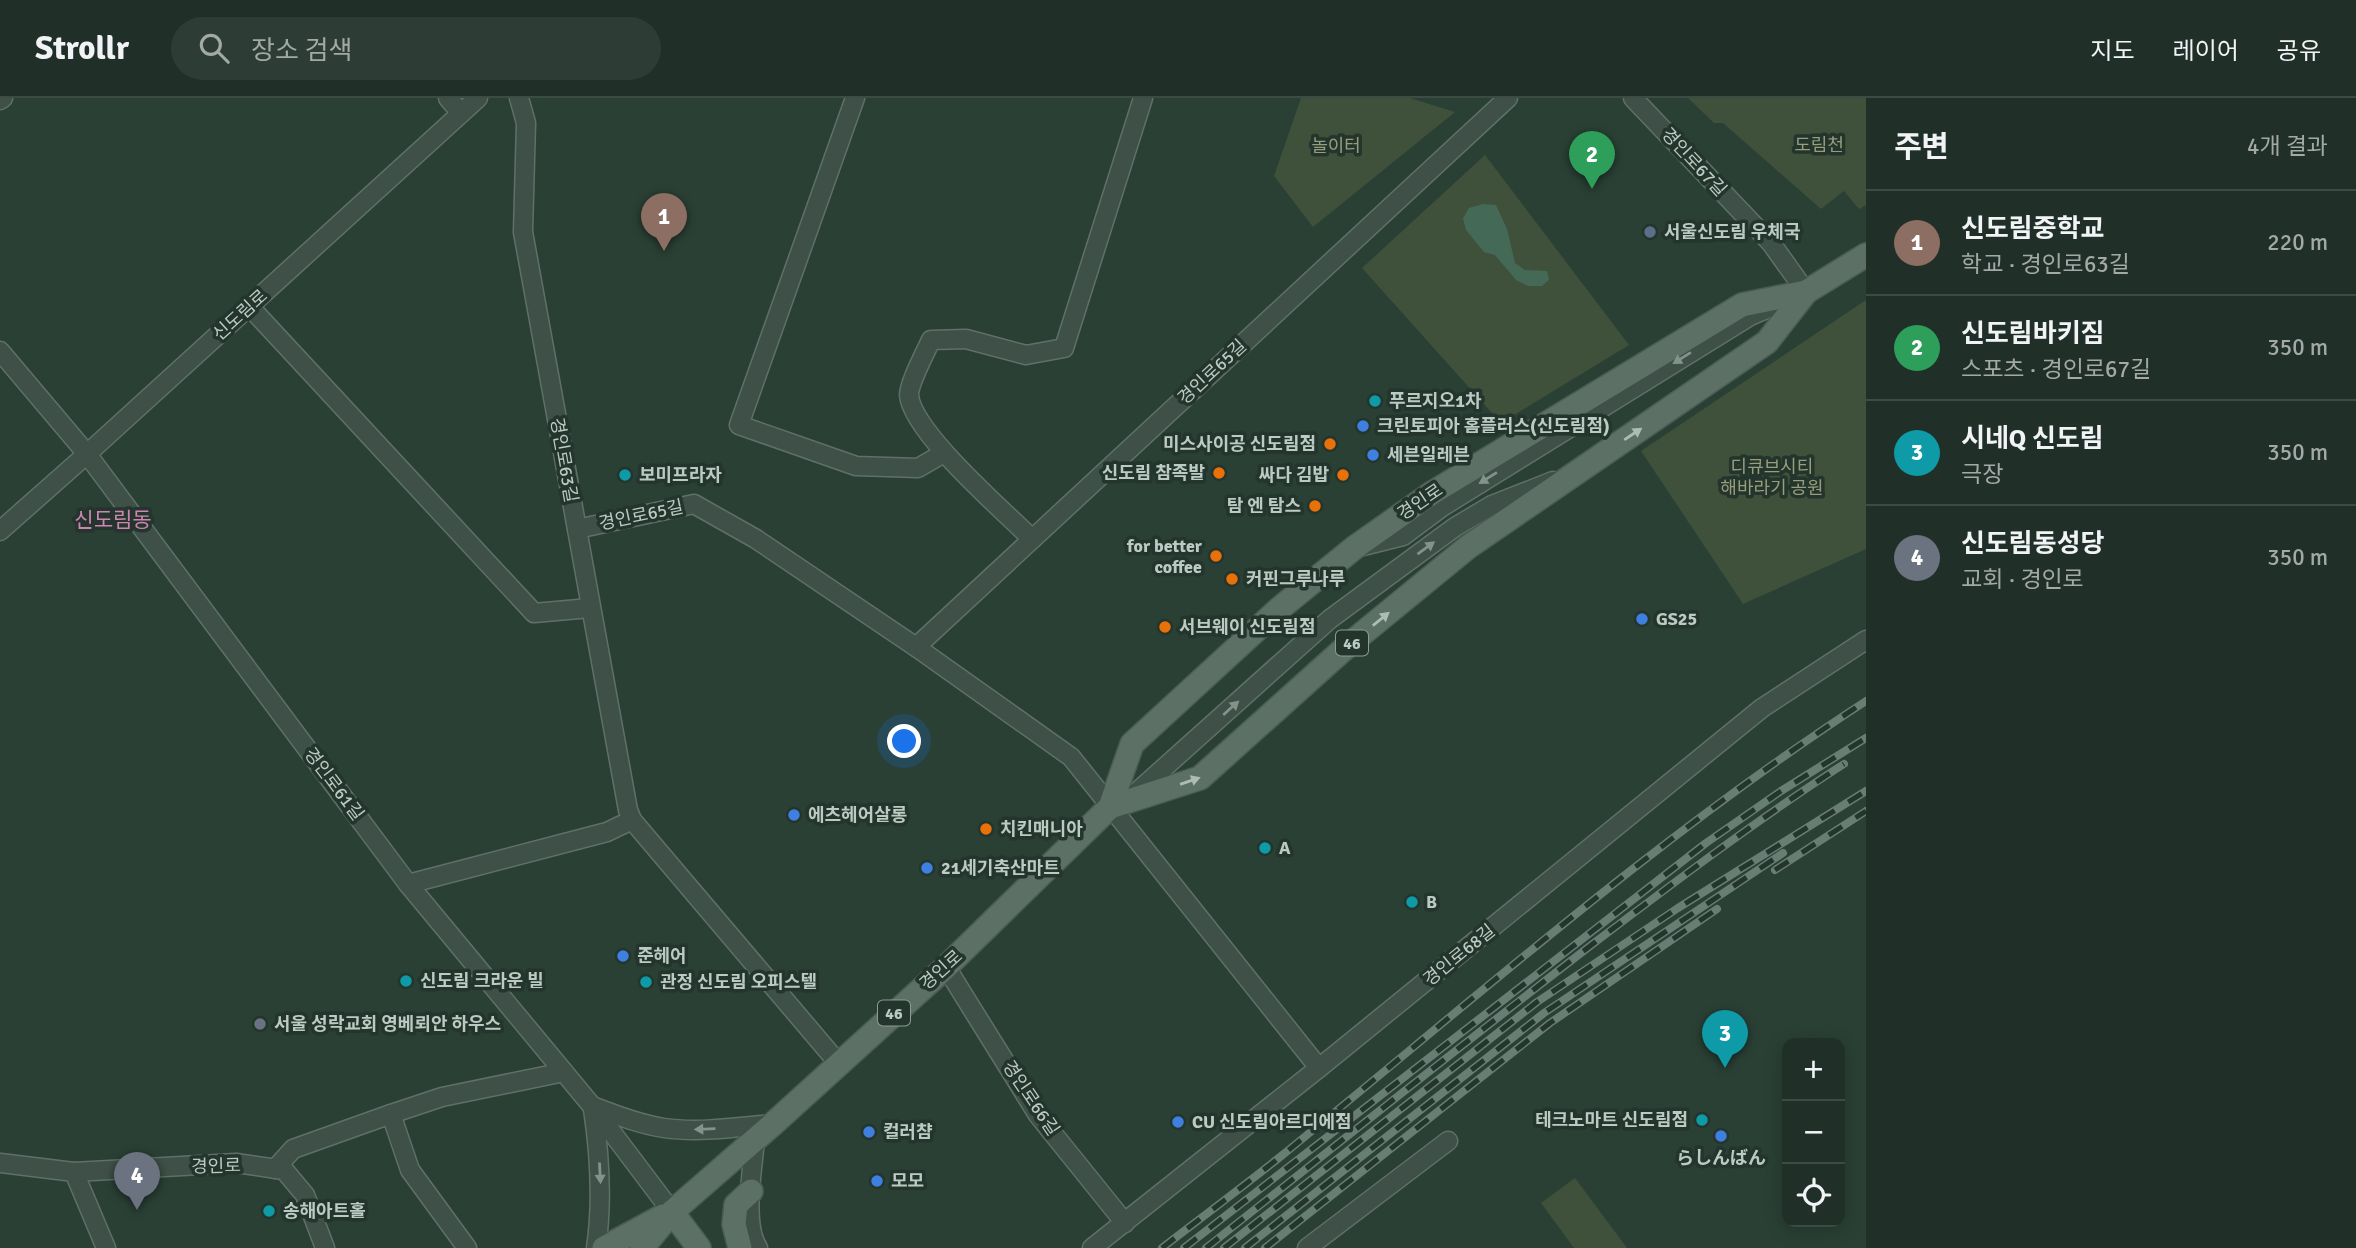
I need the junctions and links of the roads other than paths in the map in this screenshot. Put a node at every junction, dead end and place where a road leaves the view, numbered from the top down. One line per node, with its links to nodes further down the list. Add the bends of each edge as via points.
1 (447, 98): 8 (street)
2 (478, 98): 8 (street, 신도림로)
3 (519, 98): 16 (street, 경인로63길, via 526,122 523,232)
4 (855, 98): 13 (street, via 739,425 856,466 918,468)
5 (1143, 98): 13 (street, via 1064,348 1026,355 966,339 931,340 909,392 912,409)
6 (1508, 98): 18 (street, 경인로65길)
7 (1633, 98): 10 (street, 경인로67길, via 1771,243)
8 (461, 113): 11 (street, 신도림로)
9 (1863, 258): 10 (main road, 경인로)
10 (1806, 292): 15 (main road, 경인로 / 46, one-way to 10, via 1767,342); 19 (street, one-way to 19, via 1749,316 1442,507 1403,536); 19 (main road, 경인로 / 46, via 1742,305 1432,493)
11 (249, 306): 14 (street, 신도림로); 20 (street, via 534,613)
12 (0, 351): 14 (street, 경인로61길)
13 (944, 453): 18 (street)
14 (87, 454): 17 (street, 신도림로); 25 (street, 경인로61길)
15 (1576, 472): 23 (street, one-way to 15, via 1330,619 1455,527 1492,505); 23 (main road, 경인로 / 46, one-way to 15, via 1200,779 1346,647 1468,547)
16 (577, 529): 20 (street, 경인로63길); 22 (street, 경인로65길, via 694,504 756,539)
17 (0, 531)
18 (1032, 539): 22 (street, 경인로65길)
19 (1354, 548): 23 (main road, 경인로 / 46, via 1279,609 1132,744)
20 (590, 608): 24 (street, 경인로63길)
21 (1866, 640): 28 (street, 경인로68길, via 1762,708)
22 (916, 647): 23 (street, 경인로65길, via 1071,757)
23 (1117, 804): 26 (main road, 경인로 / 46); 28 (street)
24 (632, 820): 25 (street, via 607,832); 27 (street, 경인로63길)
25 (408, 884): 29 (street, 경인로61길)
26 (946, 967): 27 (main road, 경인로 / 46); 40 (street, 경인로66길, via 1038,1115)
27 (839, 1064): 32 (main road, 경인로 / 46)
28 (1319, 1068): 40 (street)
29 (564, 1072): 30 (street, 경인로61길); 31 (street, via 442,1097)
30 (592, 1105): 32 (street, one-way to 30, via 666,1129); 39 (street, 경인로61길); 44 (street, one-way to 44, via 601,1190)
31 (391, 1114): 36 (street, via 293,1149); 43 (street, via 410,1170)
32 (773, 1124): 33 (main road, 경인로 / 46)
33 (755, 1139): 38 (street); 39 (main road, 경인로 / 46)
34 (1448, 1141): 51 (street)
35 (0, 1163): 37 (street, 경인로)
36 (275, 1169): 37 (street, 경인로, via 236,1163); 42 (street, via 284,1170 305,1195)
37 (74, 1172): 41 (street)
38 (751, 1191): 48 (main road, via 736,1205 734,1224); 49 (street, via 749,1216)
39 (672, 1212): 45 (main road, 경인로 / 46); 46 (main road, 경인로 / 46); 47 (main road)
40 (1125, 1223): 50 (street)
41 (106, 1248)
42 (325, 1248)
43 (467, 1248)
44 (596, 1248)
45 (604, 1248)
46 (642, 1248)
47 (699, 1248)
48 (740, 1248)
49 (758, 1248)
50 (1092, 1248)
51 (1307, 1248)

